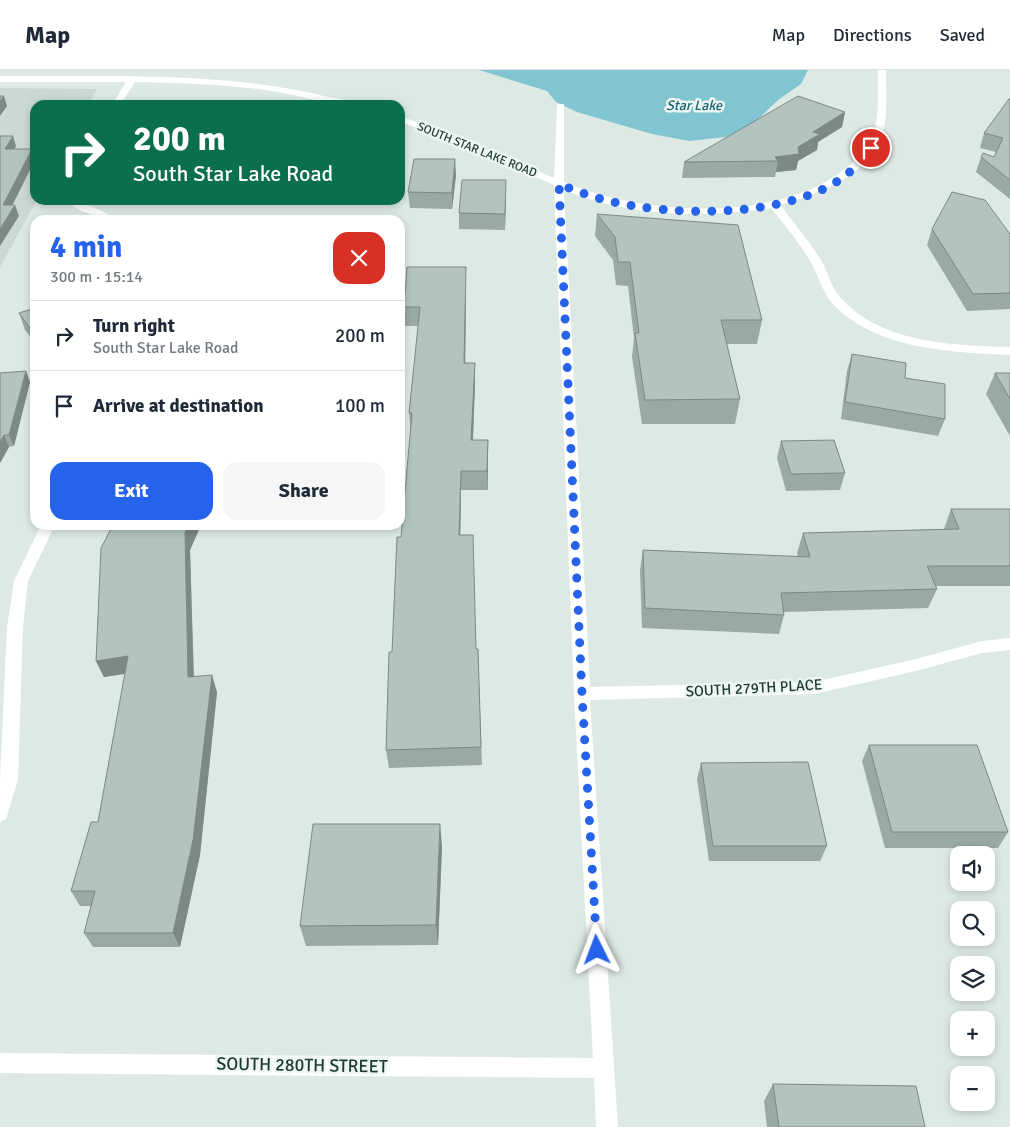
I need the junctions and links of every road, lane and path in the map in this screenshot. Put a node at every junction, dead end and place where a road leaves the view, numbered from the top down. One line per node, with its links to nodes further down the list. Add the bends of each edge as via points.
1 (26, 70): 4 (street)
2 (882, 70): 12 (street, SOUTH STAR LAKE ROAD, via 878,134 863,158 834,182 795,200)
3 (0, 79): 4 (street)
4 (22, 79): 5 (street)
5 (131, 80): 6 (street); 7 (street, via 256,87)
6 (119, 100)
7 (329, 100)
8 (561, 106): 10 (street)
9 (405, 121): 10 (street, SOUTH STAR LAKE ROAD)
10 (559, 184): 12 (street, SOUTH STAR LAKE ROAD, via 605,200 650,208 730,210); 17 (street)
11 (79, 205): 13 (street)
12 (774, 205): 14 (street, via 805,244 827,289 854,317 871,327 924,343)
13 (104, 214)
14 (1010, 351)
15 (46, 530): 18 (street, via 21,582 15,627 9,779)
16 (1010, 644): 17 (street, SOUTH 279TH PLACE, via 982,647 814,688)
17 (582, 694): 20 (street)
18 (0, 814)
19 (0, 1063): 20 (street, SOUTH 280TH STREET)
20 (603, 1068): 21 (street)
21 (607, 1127)

